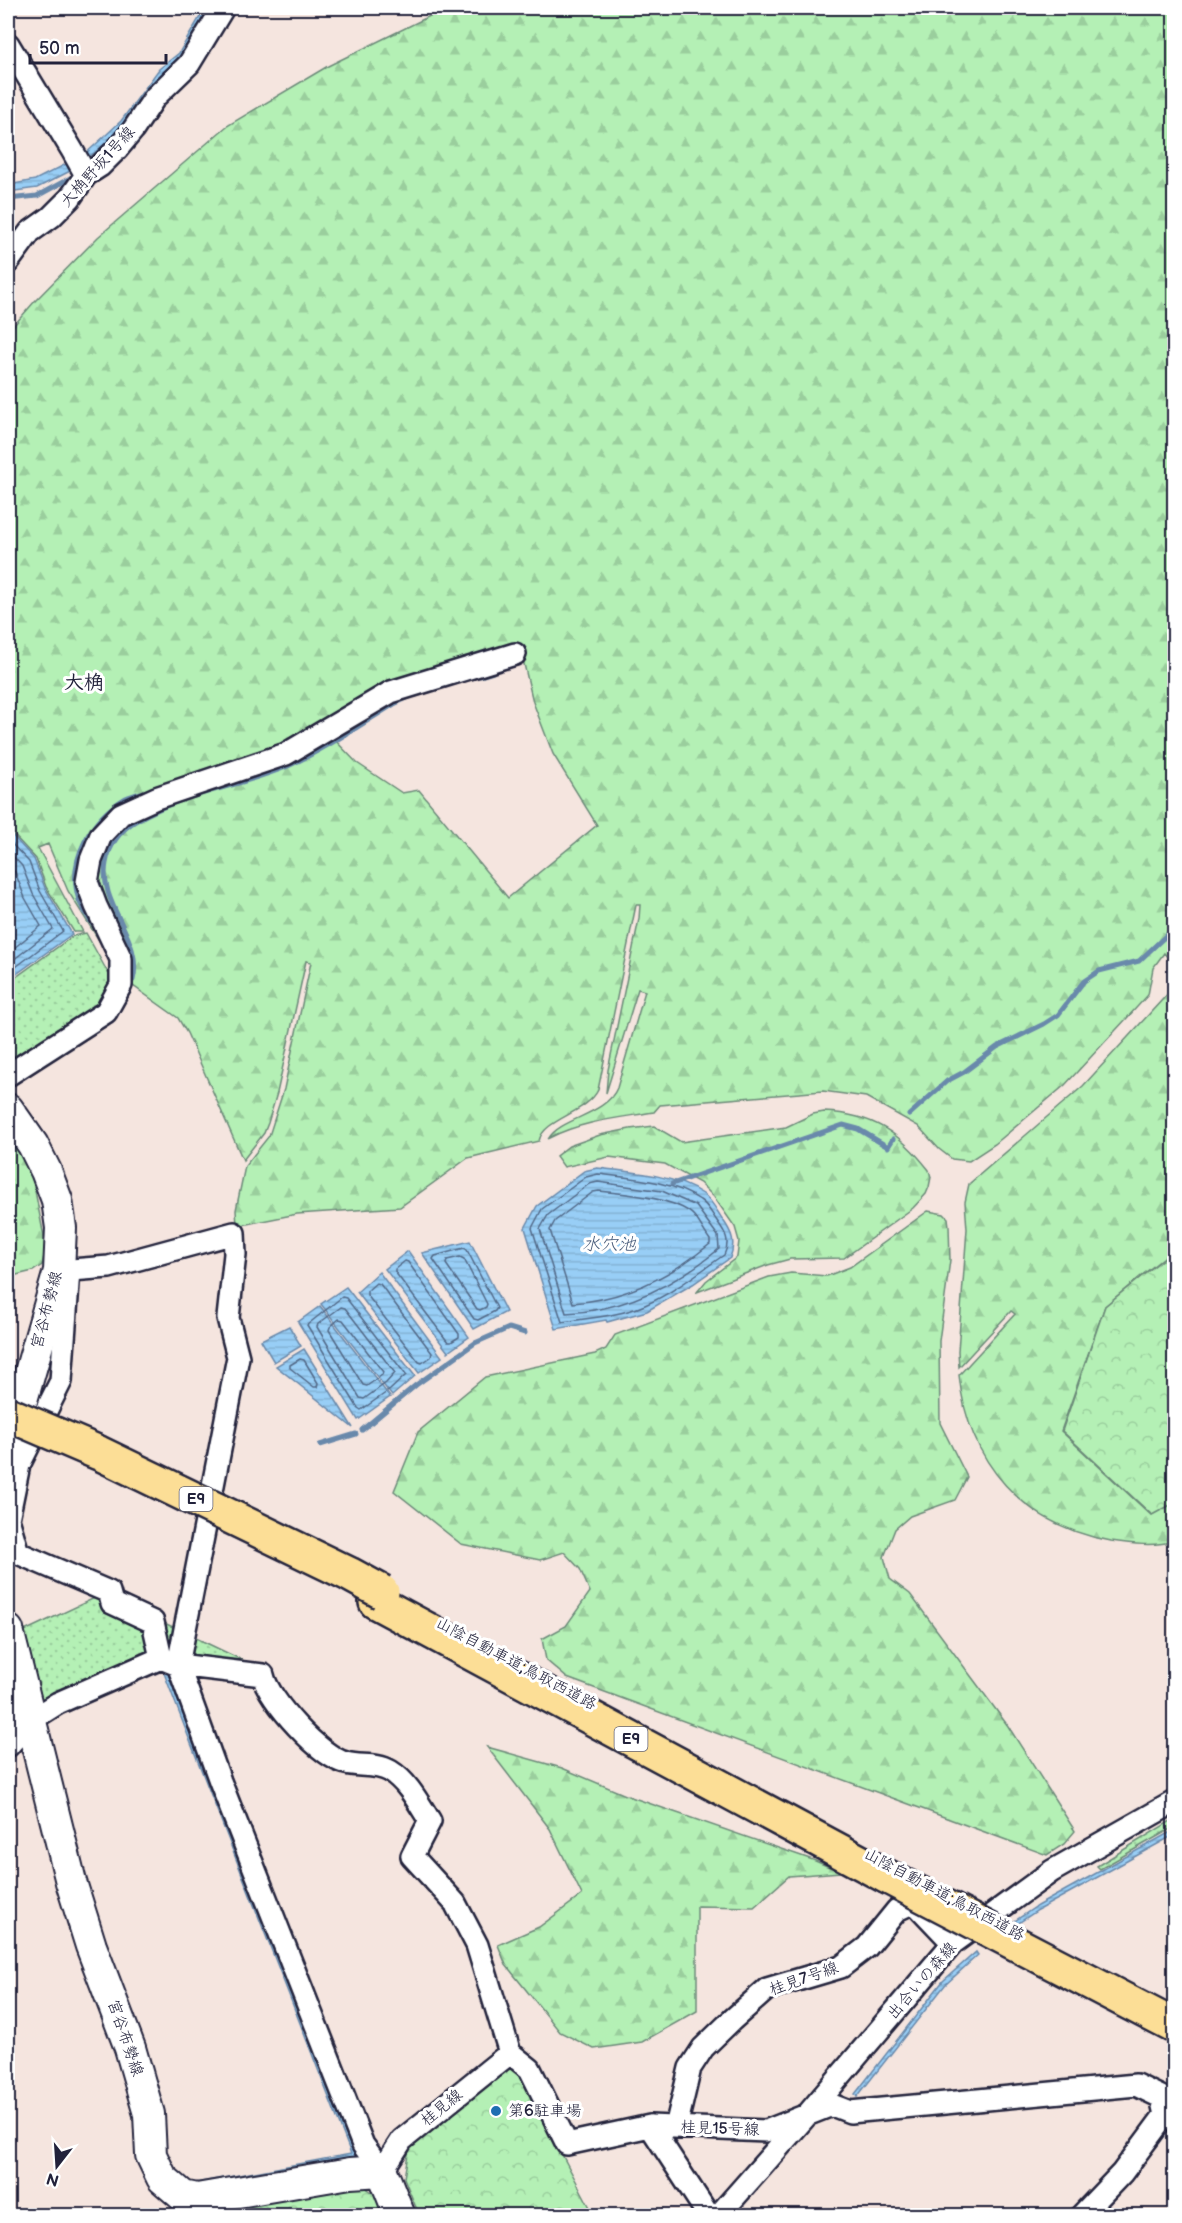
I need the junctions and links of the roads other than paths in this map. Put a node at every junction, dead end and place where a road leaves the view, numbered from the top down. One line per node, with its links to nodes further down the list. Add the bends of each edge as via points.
1 (223, 8): 3 (street, 大桷野坂1号線, via 189,64 155,96 118,148)
2 (8, 44): 3 (street)
3 (86, 175): 4 (street, 大桷野坂1号線, via 64,205 30,232)
4 (8, 262)
5 (514, 654): 6 (street, via 391,692 286,754 156,798 121,814 101,834 87,882 121,959 121,985 106,1012)
6 (8, 1075)
7 (8, 1109): 8 (street, 宮谷布勢線, via 33,1145 57,1200)
8 (64, 1270): 11 (street, 宮谷布勢線); 14 (street, via 61,1381 19,1465 8,1519 18,1554 109,1592 112,1603 153,1622); 14 (street, via 109,1267 234,1233 228,1318 238,1357)
9 (8, 1414): 12 (highway, 山陰自動車道;鳥取西道路 / E9, bridge, via 99,1453)
10 (8, 1427): 12 (highway, 山陰自動車道;鳥取西道路 / E9, via 96,1463)
11 (8, 1449)
12 (379, 1597): 18 (highway, 山陰自動車道;鳥取西道路 / E9)
13 (8, 1630): 15 (street, 宮谷布勢線)
14 (170, 1662): 15 (street, via 58,1703); 22 (street, 桂見15号線, via 263,1675 265,1686 297,1727 332,1758 385,1768 414,1796 430,1821 412,1856 455,1903 477,1945); 26 (street, via 363,2145)
15 (31, 1720): 16 (street); 26 (street, 宮谷布勢線, via 71,1882 130,2048 149,2114 151,2155 162,2178 183,2196 197,2199)
16 (8, 1746)
17 (1174, 1802): 19 (street, 出合いの森線, via 1052,1871)
18 (887, 1871): 20 (highway, 山陰自動車道;鳥取西道路 / E9); 21 (highway, 山陰自動車道;鳥取西道路 / E9, bridge)
19 (953, 1943): 23 (street, 出合いの森線); 25 (street, 桂見7号線, via 914,1902 897,1910 867,1947 841,1967 767,1989 703,2048 690,2068)
20 (1174, 2017)
21 (1174, 2026)
22 (510, 2052): 24 (street, 桂見15号線, via 530,2069 567,2144); 26 (street, 桂見線, via 402,2140)
23 (807, 2115): 25 (street, 桂見15号線, via 766,2132); 29 (street, 出合いの森線); 30 (street, 桂見15号線, via 832,2104 850,2112 1136,2085 1161,2097 1165,2115 1122,2173)
24 (650, 2126): 25 (street, 桂見15号線); 28 (street)
25 (676, 2127)
26 (382, 2171): 27 (street)
27 (400, 2216)
28 (709, 2216)
29 (718, 2216)
30 (1081, 2216)

